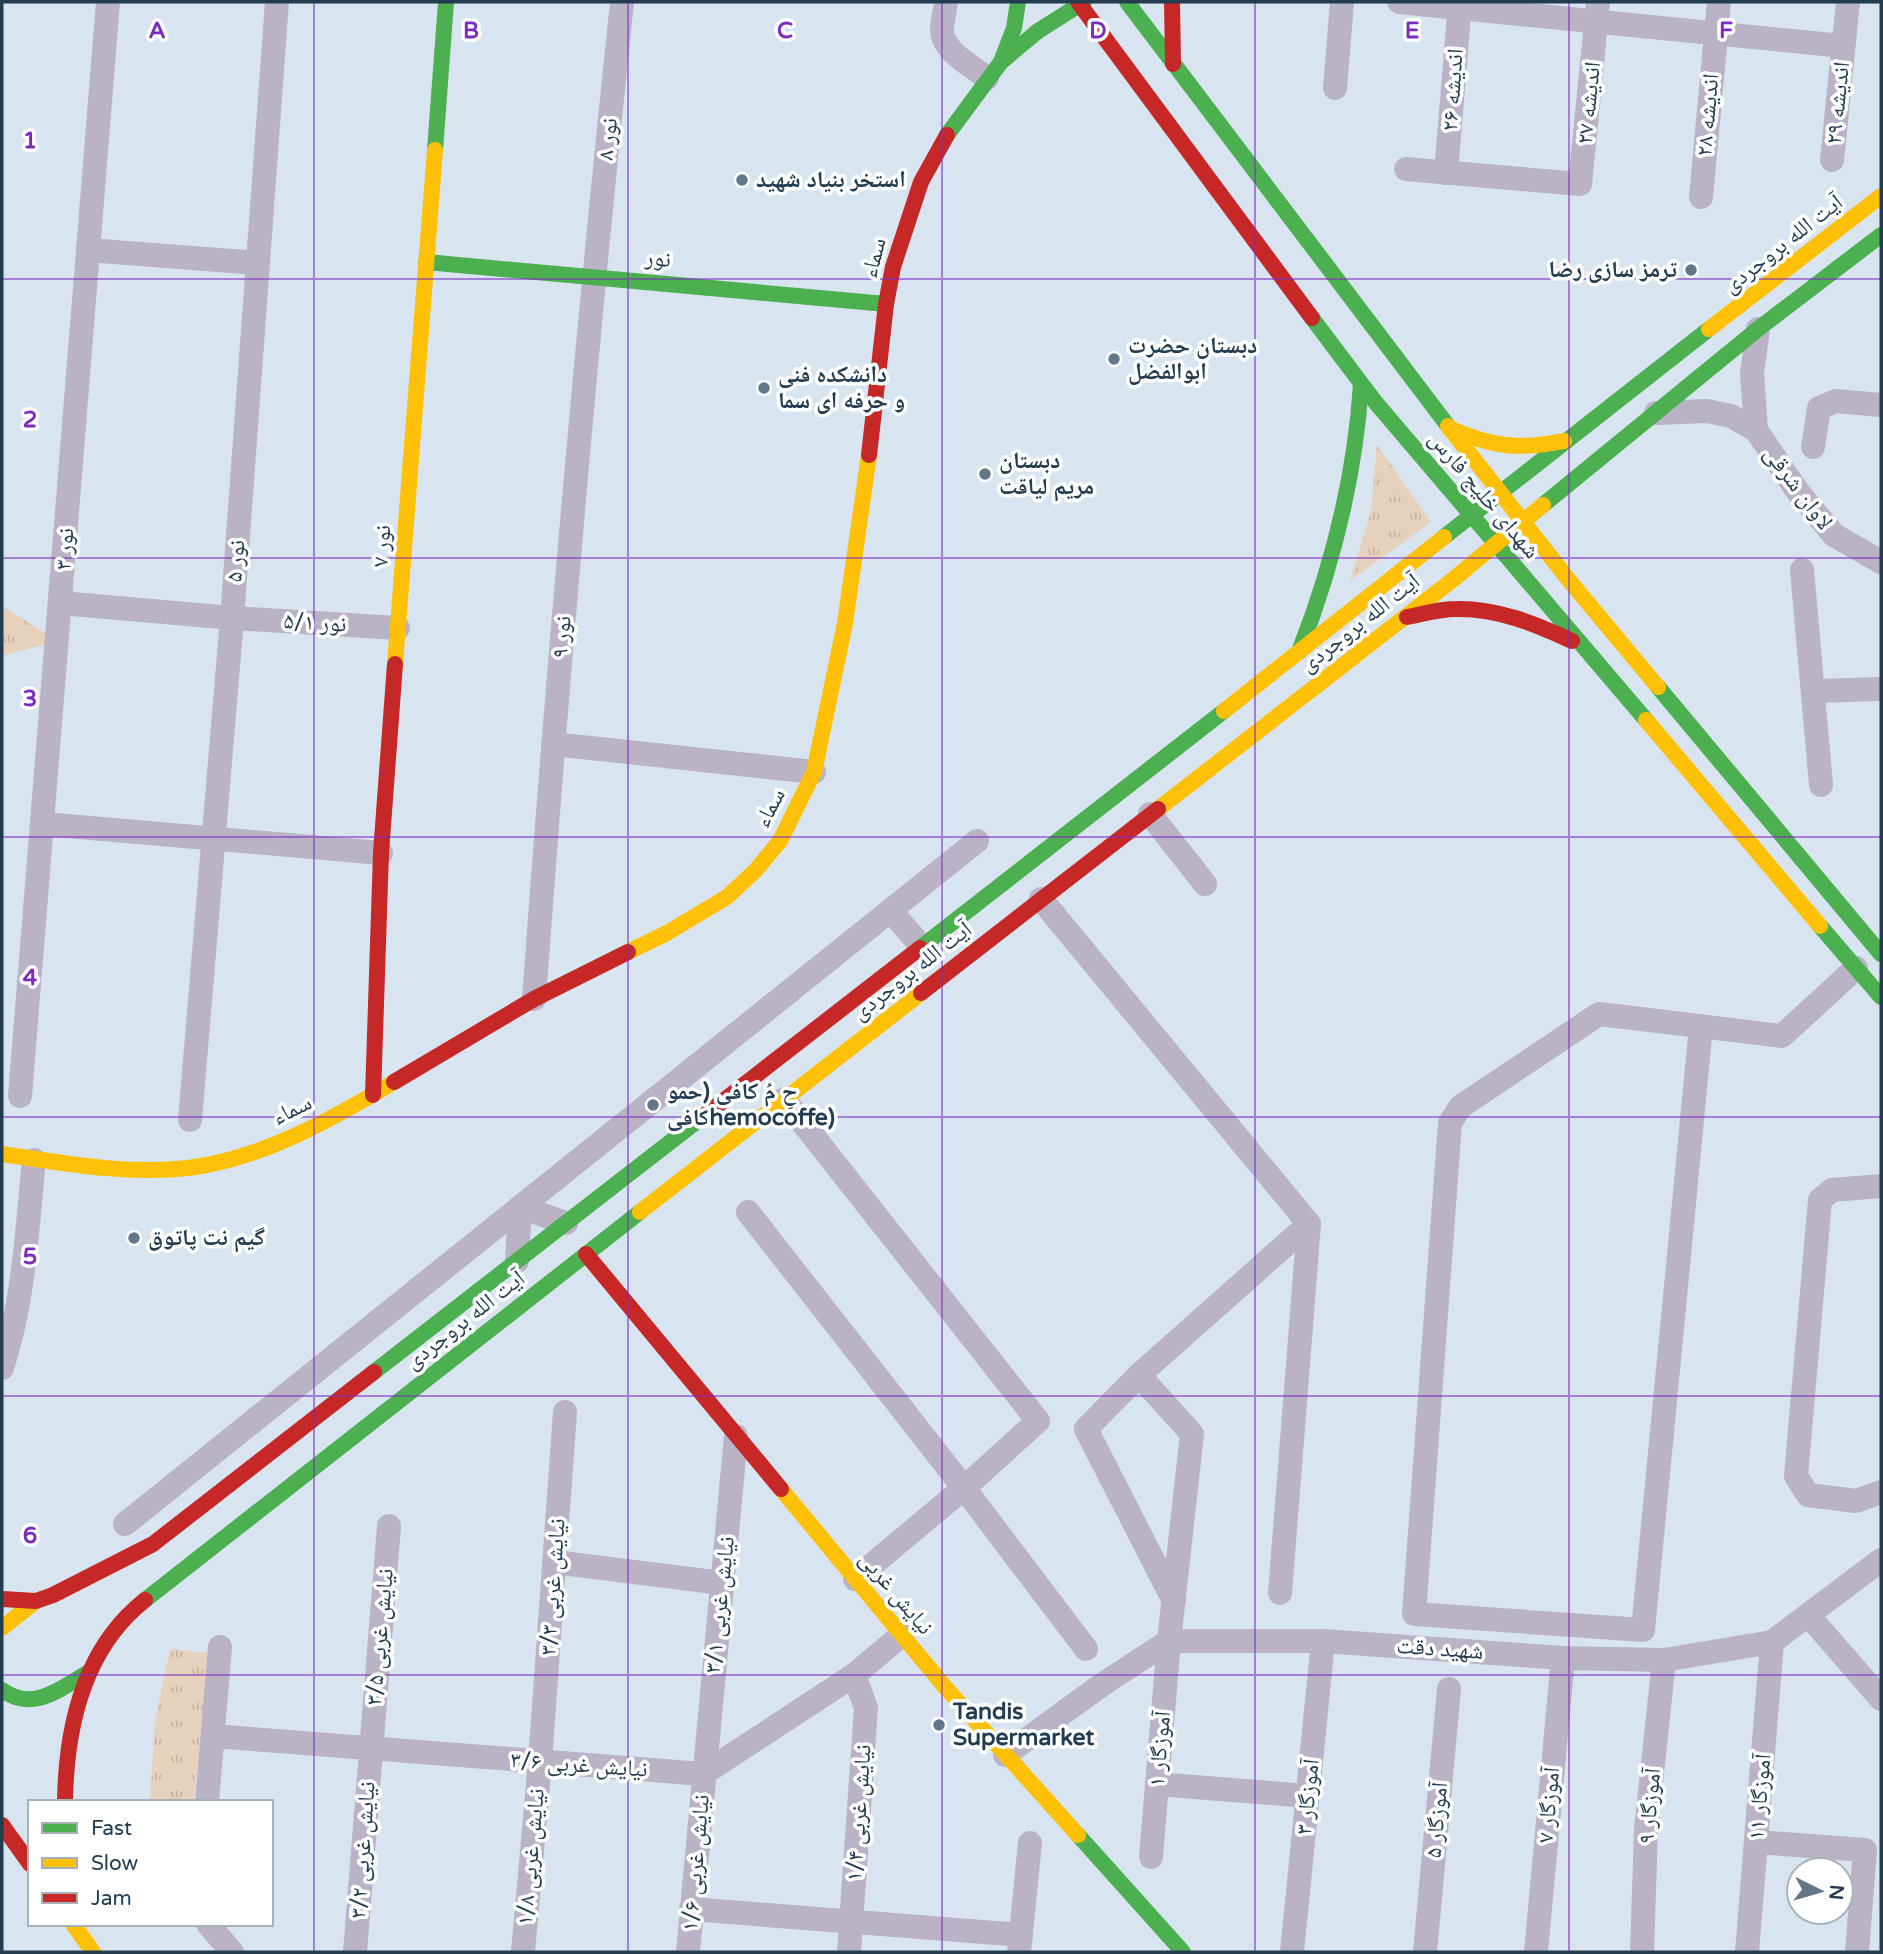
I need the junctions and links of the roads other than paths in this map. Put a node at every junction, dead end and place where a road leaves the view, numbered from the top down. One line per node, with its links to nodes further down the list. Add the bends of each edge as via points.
1 (108, 2): 27 (street, نور ۳)
2 (277, 2): 29 (street, نور ۵)
3 (446, 2): 28 (main road, نور ۷)
4 (622, 2): 30 (street, نور ۸)
5 (946, 2): 19 (street, via 942,31 949,48)
6 (1018, 2): 19 (main road, via 1014,28)
7 (1127, 2): 18 (main road, شهدای خلیج فارس)
8 (1172, 2): 18 (main road)
9 (1342, 2): 20 (street)
10 (1399, 2): 14 (street)
11 (1719, 2): 16 (street, اندیشه ۲۸)
12 (1847, 2): 17 (street, اندیشه ۲۹)
13 (1081, 3): 19 (main road, سماء, via 1038,31); 33 (main road, شهدای خلیج فارس)
14 (1459, 5): 15 (street); 23 (street, اندیشه ۲۶)
15 (1597, 12): 16 (street); 23 (street, اندیشه ۲۷, via 1580,184)
16 (1716, 32): 17 (street); 25 (street, اندیشه ۲۸)
17 (1843, 46): 21 (street, اندیشه ۲۹)
18 (1173, 64): 36 (main road, شهدای خلیج فارس)
19 (994, 70): 31 (main road, سماء, via 948,132 920,182)
20 (1335, 88)
21 (1832, 160)
22 (1406, 169): 23 (street)
23 (1446, 173)
24 (1881, 196): 38 (main road, آیت الله بروجردی)
25 (1701, 197)
26 (1881, 235): 32 (main road, آیت الله بروجردی)
27 (88, 250): 29 (street); 52 (street, نور ۳)
28 (426, 262): 30 (main road, نور); 55 (main road, نور ۷)
29 (258, 263): 54 (street, نور ۵)
30 (594, 276): 31 (main road, نور); 60 (street, نور ۹)
31 (886, 304): 61 (main road, سماء, via 849,598)
32 (1758, 328): 35 (main road, آیت الله بروجردی); 37 (street, via 1752,373)
33 (1361, 384): 43 (main road, شهدای خلیج فارس); 57 (main road, via 1351,482 1335,554)
34 (1881, 405): 39 (street, via 1836,401 1819,408)
35 (1656, 413): 37 (street, via 1707,411 1731,416); 40 (main road, آیت الله بروجردی)
36 (1448, 428): 38 (main road, via 1495,447 1516,449); 41 (main road, شهدای خلیج فارس)
37 (1756, 430): 48 (street, لاوان شرقی, via 1834,535)
38 (1563, 441): 41 (main road, آیت الله بروجردی)
39 (1813, 447)
40 (1592, 466): 42 (main road); 44 (main road, آیت الله بروجردی)
41 (1499, 493): 43 (main road, آیت الله بروجردی); 44 (main road, شهدای خلیج فارس)
42 (1570, 501)
43 (1470, 516): 46 (main road, شهدای خلیج فارس); 47 (main road, آیت الله بروجردی)
44 (1523, 523): 46 (main road, آیت الله بروجردی); 51 (main road, شهدای خلیج فارس)
45 (1561, 544): 51 (main road)
46 (1496, 546): 50 (main road, آیت الله بروجردی); 56 (main road, شهدای خلیج فارس)
47 (1417, 558): 50 (main road); 57 (main road, آیت الله بروجردی)
48 (1881, 562)
49 (1802, 570): 59 (street)
50 (1437, 577): 53 (main road, آیت الله بروجردی)
51 (1568, 579): 72 (main road, شهدای خلیج فارس)
52 (61, 603): 54 (street, نور ۵/۱); 64 (street, نور ۳)
53 (1403, 617): 56 (main road, via 1455,609 1505,614); 63 (main road, آیت الله بروجردی)
54 (232, 618): 55 (street, نور ۵/۱); 65 (street, نور ۵)
55 (398, 628): 67 (main road, نور ۷)
56 (1579, 644): 73 (main road, شهدای خلیج فارس)
57 (1298, 654): 71 (main road, آیت الله بروجردی)
58 (1881, 689): 59 (street)
59 (1814, 691): 62 (street)
60 (553, 744): 61 (street); 75 (street, نور ۹)
61 (814, 772): 75 (main road, سماء, via 780,841 727,897 667,933)
62 (1821, 785)
63 (1150, 814): 68 (street); 69 (main road, آیت الله بروجردی)
64 (44, 824): 65 (street); 78 (street, نور ۳)
65 (214, 839): 67 (street); 80 (street, نور ۵)
66 (977, 841): 70 (street)
67 (381, 853): 77 (main road, نور ۷)
68 (1205, 884)
69 (1041, 899): 79 (main road, آیت الله بروجردی); 87 (street)
70 (891, 911): 71 (street); 84 (street)
71 (922, 947): 86 (main road, آیت الله بروجردی)
72 (1881, 954)
73 (1856, 968): 74 (main road, شهدای خلیج فارس); 76 (street, via 1782,1036)
74 (1881, 997)
75 (534, 999): 77 (main road, سماء)
76 (1701, 1026): 76 (street, via 1599,1014 1460,1107 1450,1124 1414,1614 1643,1629)
77 (373, 1095): 82 (main road, سماء, via 279,1143 230,1160 187,1168 110,1169)
78 (20, 1096)
79 (784, 1099): 88 (main road, آیت الله بروجردی); 96 (street, via 1038,1421)
80 (190, 1120)
81 (2, 1154): 82 (main road, سماء)
82 (34, 1160): 90 (street, via 21,1289)
83 (1881, 1186): 97 (street, via 1832,1190 1820,1200 1796,1476 1808,1495 1856,1501)
84 (520, 1207): 86 (street); 89 (street); 93 (street)
85 (748, 1212): 96 (street)
86 (566, 1223): 89 (main road, آیت الله بروجردی)
87 (1310, 1224): 91 (street); 104 (street)
88 (586, 1254): 94 (main road, نیایش غربی); 118 (main road, آیت الله بروجردی, via 130,1612)
89 (517, 1261): 95 (main road, آیت الله بروجردی)
90 (2, 1368)
91 (1139, 1375): 107 (street, آموزگار ۱, via 1192,1434); 107 (street, via 1086,1429)
92 (565, 1412): 101 (street, نیایش غربی ۳/۳)
93 (238, 1433): 95 (street); 98 (street)
94 (736, 1436): 102 (main road, نیایش غربی); 103 (street, نیایش غربی ۳/۱)
95 (284, 1442): 106 (main road, آیت الله بروجردی, via 153,1544)
96 (964, 1488): 102 (street); 115 (street)
97 (1881, 1492)
98 (125, 1524)
99 (389, 1526): 124 (street, نیایش غربی ۳/۵)
100 (1881, 1560): 108 (street, شهید دقت)
101 (554, 1562): 103 (street); 126 (street, نیایش غربی ۳/۳)
102 (855, 1579): 110 (main road, نیایش غربی)
103 (722, 1583): 127 (street, نیایش غربی ۳/۱)
104 (1280, 1593)
105 (2, 1599): 106 (main road, آیت الله بروجردی)
106 (36, 1601): 109 (main road)
107 (1174, 1601): 111 (street, آموزگار ۱)
108 (1808, 1615): 113 (street, شهید دقت); 122 (street)
109 (2, 1628)
110 (902, 1635): 119 (street); 125 (main road, نیایش غربی)
111 (1169, 1641): 112 (street, شهید دقت); 125 (street); 128 (street, آموزگار ۱)
112 (1323, 1641): 116 (street, شهید دقت); 129 (street, آموزگار ۳)
113 (1772, 1642): 117 (street, شهید دقت); 133 (street, آموزگار ۱۱)
114 (220, 1647): 123 (street)
115 (1086, 1650)
116 (1563, 1658): 117 (street, شهید دقت); 153 (street, آموزگار ۷)
117 (1664, 1660): 154 (street, آموزگار ۹, via 1646,1830)
118 (89, 1672): 121 (main road, via 34,1701 12,1699); 130 (main road, آیت الله بروجردی, via 74,1723)
119 (854, 1675): 127 (street); 138 (street, نیایش غربی ۱/۴, via 866,1708)
120 (1449, 1689): 152 (street, آموزگار ۵)
121 (2, 1690)
122 (1881, 1699)
123 (213, 1736): 124 (street, نیایش غربی ۳/۶); 131 (street)
124 (371, 1749): 126 (street, نیایش غربی ۳/۶); 146 (street, نیایش غربی ۳/۲)
125 (1005, 1755): 150 (main road, نیایش غربی)
126 (540, 1762): 127 (street, نیایش غربی ۳/۶); 147 (street, نیایش غربی ۱/۸)
127 (703, 1774): 137 (street, نیایش غربی ۱/۶)
128 (1157, 1784): 129 (street); 135 (street, آموزگار ۱)
129 (1308, 1796): 151 (street, آموزگار ۳)
130 (65, 1800)
131 (207, 1800)
132 (2, 1825): 136 (main road)
133 (1756, 1842): 155 (street, آموزگار ۱۱); 156 (street, via 1865,1850)
134 (1030, 1843): 142 (street)
135 (1151, 1857)
136 (28, 1861)
137 (691, 1909): 138 (street); 148 (street, نیایش غربی ۱/۶)
138 (851, 1920): 142 (street); 149 (street, نیایش غربی ۱/۴)
139 (74, 1926): 143 (main road)
140 (94, 1926): 144 (main road)
141 (210, 1926): 145 (street)
142 (1020, 1943)
143 (93, 1952)
144 (106, 1952)
145 (232, 1952)
146 (355, 1952)
147 (523, 1952)
148 (688, 1952)
149 (849, 1952)
150 (1183, 1952)
151 (1292, 1952)
152 (1425, 1952)
153 (1536, 1952)
154 (1642, 1952)
155 (1747, 1952)
156 (1857, 1952)

